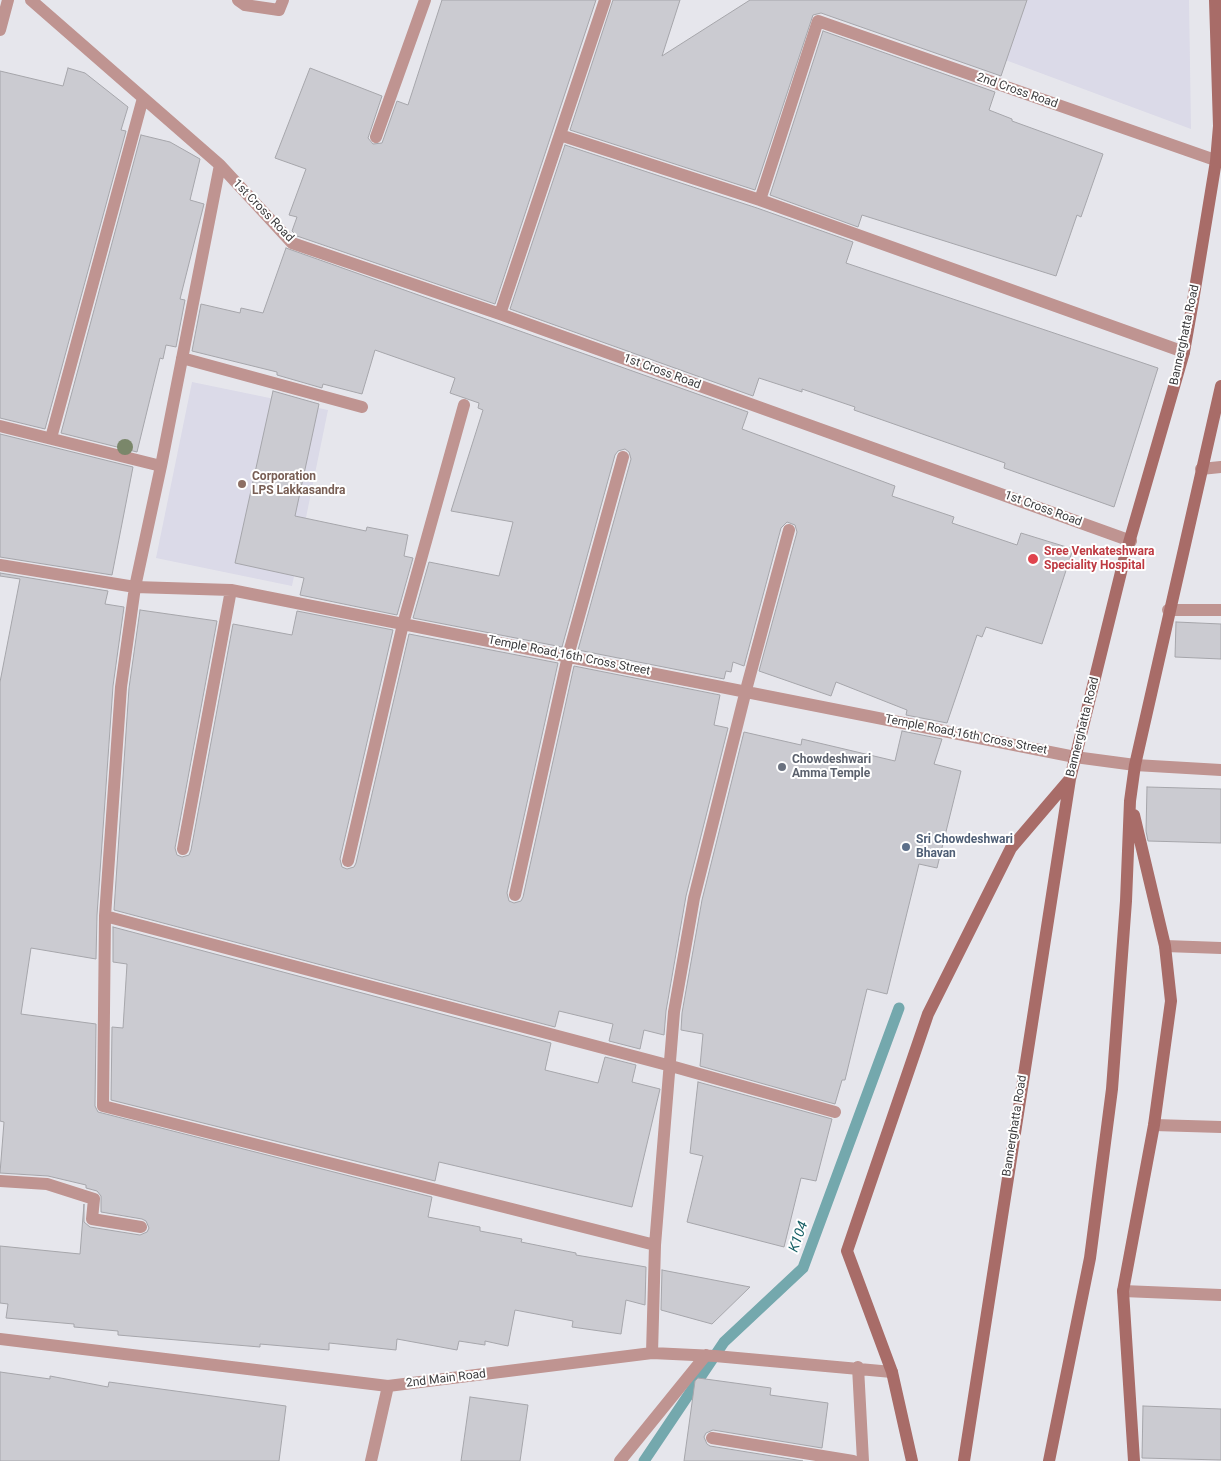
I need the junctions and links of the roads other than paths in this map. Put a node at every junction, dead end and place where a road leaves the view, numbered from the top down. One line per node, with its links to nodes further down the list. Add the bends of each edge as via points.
1 (8, 0): 9 (street)
2 (31, 0): 10 (street, 1st Cross Road)
3 (238, 0): 4 (street, via 279,10)
4 (284, 0)
5 (426, 0): 12 (street)
6 (605, 0): 11 (street)
7 (1216, 0): 8 (main road, Bannerghatta Road)
8 (1218, 23): 13 (main road, Bannerghatta Road)
9 (0, 30)
10 (143, 98): 14 (street, 1st Cross Road); 23 (street)
11 (560, 134): 15 (street); 16 (street)
12 (376, 137)
13 (1219, 161): 15 (street, 2nd Cross Road, via 818,21); 17 (main road, Bannerghatta Road)
14 (220, 165): 16 (street, 1st Cross Road, via 292,243); 18 (street)
15 (760, 200): 17 (street)
16 (500, 314): 29 (street, 1st Cross Road)
17 (1184, 352): 29 (main road, Bannerghatta Road)
18 (182, 358): 21 (street); 25 (street)
19 (1221, 386): 27 (main road)
20 (464, 405): 35 (street)
21 (362, 408)
22 (0, 426): 23 (street)
23 (51, 438): 25 (street)
24 (623, 457): 36 (street)
25 (161, 466): 31 (street)
26 (1221, 467): 27 (street)
27 (1201, 469): 33 (main road)
28 (789, 530): 37 (street)
29 (1131, 541): 38 (main road, Bannerghatta Road)
30 (0, 565): 31 (street, Temple Road,16th Cross Street)
31 (135, 587): 32 (street, Temple Road,16th Cross Street); 46 (street, via 121,688)
32 (231, 590): 35 (street, Temple Road,16th Cross Street); 43 (street)
33 (1168, 610): 34 (street); 39 (main road)
34 (1221, 610)
35 (403, 624): 36 (street, Temple Road,16th Cross Street); 44 (street)
36 (568, 656): 37 (street, Temple Road,16th Cross Street); 45 (street)
37 (746, 690): 38 (street, Temple Road,16th Cross Street); 49 (street, via 694,898 674,1012)
38 (1075, 757): 39 (street, Temple Road,16th Cross Street); 41 (main road, Bannerghatta Road)
39 (1135, 765): 40 (street, Temple Road,16th Cross Street); 42 (main road)
40 (1221, 770)
41 (1070, 779): 62 (main road, via 1011,848 928,1014 847,1251); 70 (main road, Bannerghatta Road)
42 (1130, 801): 47 (main road); 71 (main road, via 1112,1089 1090,1258)
43 (183, 849)
44 (348, 861)
45 (515, 896)
46 (105, 916): 49 (street); 55 (street, via 103,1106)
47 (1165, 946): 48 (street); 51 (main road, via 1171,1001)
48 (1221, 948)
49 (671, 1066): 50 (street); 55 (street)
50 (834, 1112)
51 (1154, 1125): 52 (street); 56 (main road)
52 (1221, 1127)
53 (0, 1181): 54 (street, via 47,1184 94,1198 92,1219)
54 (142, 1227)
55 (656, 1245): 59 (street)
56 (1123, 1291): 57 (street); 72 (main road)
57 (1221, 1295)
58 (0, 1339): 63 (street, 2nd Main Road)
59 (652, 1353): 60 (street, 2nd Main Road); 63 (street, 2nd Main Road)
60 (706, 1355): 61 (street, 2nd Main Road); 66 (street)
61 (858, 1367): 62 (street, 2nd Main Road); 68 (street)
62 (892, 1372): 69 (main road)
63 (388, 1386): 65 (street)
64 (712, 1438): 67 (street)
65 (371, 1461)
66 (620, 1461)
67 (853, 1461)
68 (863, 1461)
69 (912, 1461)
70 (964, 1461)
71 (1049, 1461)
72 (1134, 1461)

